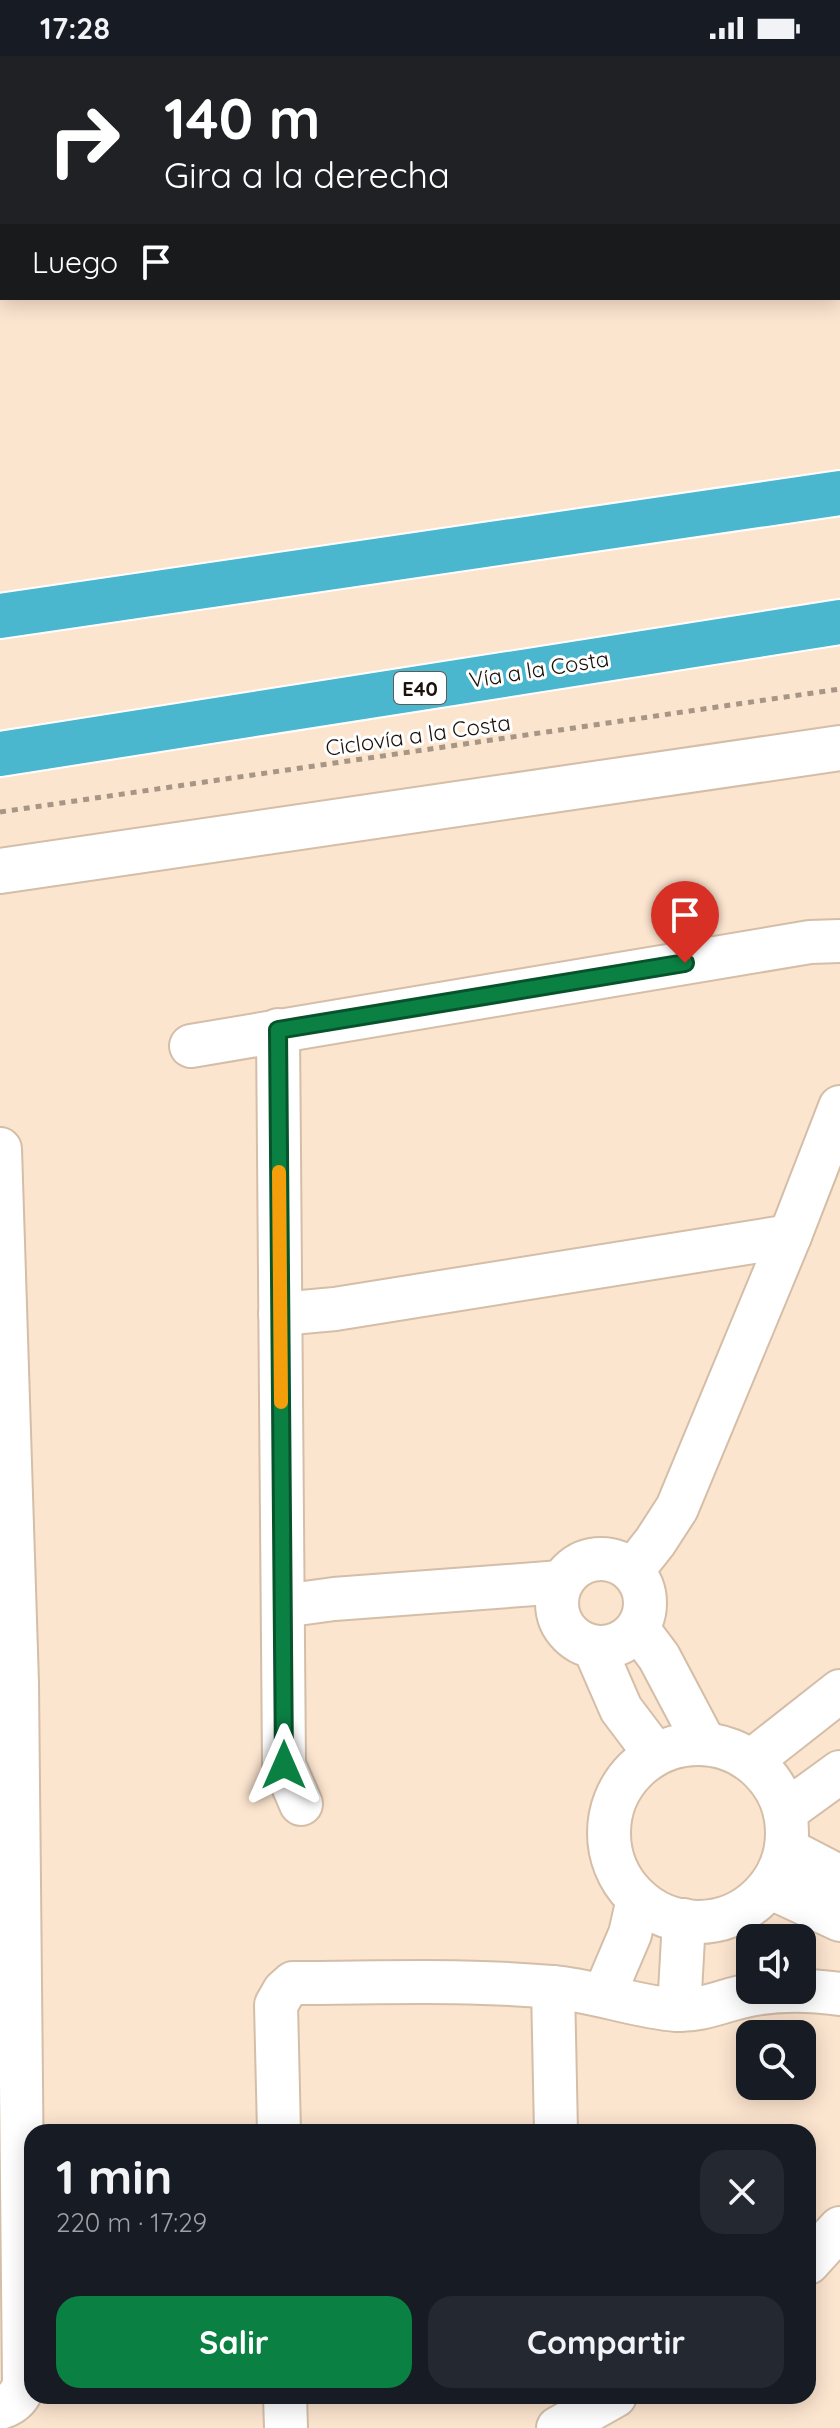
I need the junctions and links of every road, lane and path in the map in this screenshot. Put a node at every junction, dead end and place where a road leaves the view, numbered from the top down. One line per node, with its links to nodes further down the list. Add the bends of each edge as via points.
1 (840, 493): 2 (highway)
2 (0, 616)
3 (840, 622): 6 (highway, Vía a la Costa / E40)
4 (840, 689): 7 (path, Ciclovía a la Costa)
5 (840, 748): 8 (street)
6 (0, 754)
7 (0, 812)
8 (0, 871)
9 (840, 941): 10 (street)
10 (278, 1030): 11 (street); 15 (street)
11 (191, 1046)
12 (840, 1107): 14 (street)
13 (0, 1149): 26 (street, via 17,1683)
14 (790, 1236): 15 (street); 16 (street, via 677,1508)
15 (280, 1314): 18 (street)
16 (632, 1571): 17 (street, via 615,1561 594,1559 575,1567); 19 (street, via 646,1599)
17 (561, 1582): 18 (street); 20 (street, via 556,1602 561,1623 574,1639)
18 (283, 1606): 27 (street, via 284,1765)
19 (638, 1629): 20 (street, via 625,1640); 22 (street, via 659,1657)
20 (594, 1647): 23 (street, via 621,1709)
21 (840, 1691): 24 (street)
22 (705, 1744): 23 (street); 24 (street)
23 (655, 1754): 31 (street, via 632,1772 616,1795 609,1823 610,1851 621,1878)
24 (751, 1761): 28 (street, via 778,1793)
25 (840, 1772): 28 (street)
26 (9, 1804): 44 (street, via 24,2383 22,2393)
27 (301, 1804)
28 (786, 1830): 29 (street); 30 (street, via 780,1869)
29 (840, 1877)
30 (769, 1887): 32 (street, via 731,1915); 33 (street)
31 (638, 1899): 32 (street); 36 (street, via 630,1934)
32 (684, 1920): 37 (street)
33 (840, 1920)
34 (553, 1987): 36 (street); 38 (street, via 293,1983 276,2005); 39 (street)
35 (840, 1994): 37 (street, via 755,1994)
36 (604, 1995): 37 (street)
37 (679, 2010)
38 (279, 2124)
39 (556, 2124)
40 (840, 2228): 41 (street)
41 (816, 2254)
42 (285, 2404): 45 (street)
43 (601, 2404): 46 (street)
44 (0, 2408)
45 (286, 2428)
46 (558, 2428)

